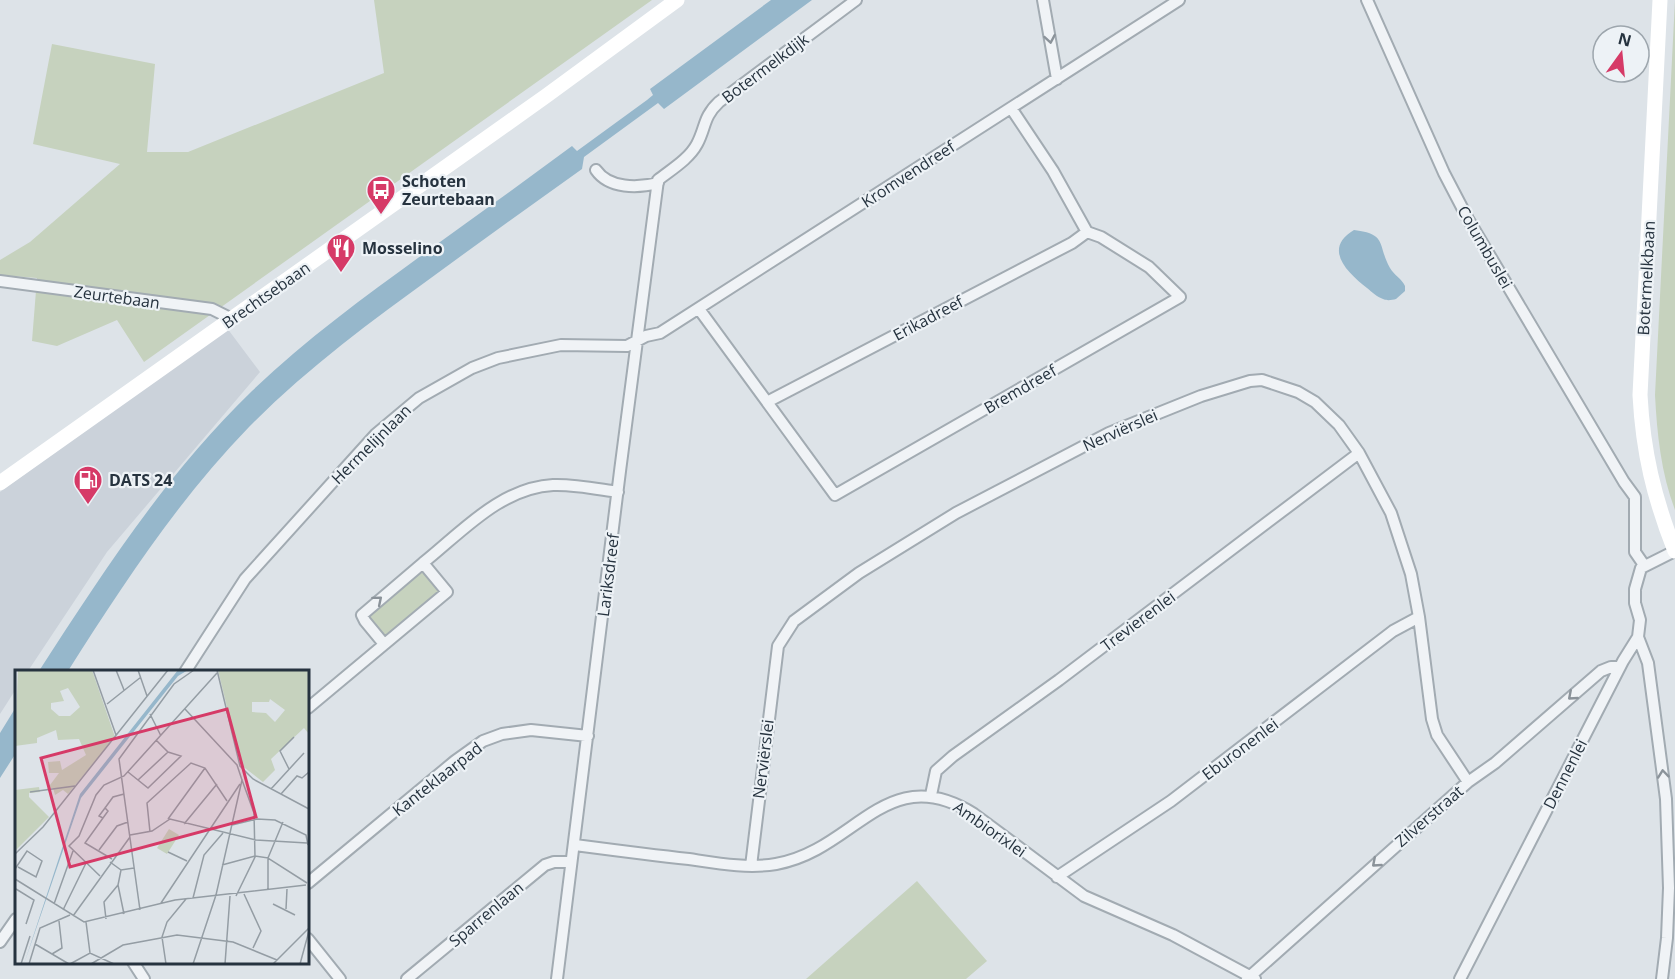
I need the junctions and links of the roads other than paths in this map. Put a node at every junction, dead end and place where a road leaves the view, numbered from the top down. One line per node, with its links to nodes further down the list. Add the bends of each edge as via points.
1 (677, 0): 14 (main road, Brechtsebaan)
2 (856, 0): 10 (street, Botermelkdijk, via 718,102 709,111 698,142 688,156)
3 (1043, 0): 7 (street, one-way to 7)
4 (1179, 0): 7 (street, Kromvendreef)
5 (1367, 0): 22 (street, Columbuslei, via 1468,219 1635,497 1635,552)
6 (1660, 0): 20 (main road, Botermelkbaan, via 1640,394 1646,461)
7 (1057, 79): 8 (street, Kromvendreef)
8 (1011, 108): 11 (street); 13 (street, Kromvendreef)
9 (596, 170): 10 (street, via 601,177 620,185 641,187)
10 (658, 183): 15 (street, Lariksdreef)
11 (1087, 232): 16 (street, Erikadreef); 16 (street, Bremdreef, via 1149,267 1180,297 845,490 835,495)
12 (0, 281): 14 (street, Zeurtebaan, via 212,309)
13 (699, 309): 15 (street, Kromvendreef); 16 (street, Bremdreef)
14 (232, 319): 18 (main road, Brechtsebaan)
15 (636, 343): 19 (street, Lariksdreef); 27 (street, Hermelijnlaan, via 561,345 525,351 472,368 419,398 376,434 245,579)
16 (767, 402)
17 (1359, 453): 23 (street, Nerviërslei, via 1391,513); 31 (street, Trevierenlei, via 953,756 936,771); 34 (street, Nerviërslei, via 1339,425 1315,402 1280,385 1250,381 1109,433 956,513 859,573 794,621 778,646)
18 (0, 483)
19 (618, 492): 21 (street, via 554,485 522,491 489,508); 29 (street, Lariksdreef)
20 (1675, 551): 22 (street)
21 (423, 563): 25 (street, one-way to 21, via 362,615); 25 (street, via 447,592)
22 (1644, 565): 24 (street, via 1635,589 1640,620)
23 (1419, 617): 30 (street, Nerviërslei, via 1432,719 1437,735); 35 (street, Eburonenlei, via 1393,631 1171,801)
24 (1638, 637): 26 (street, Dennenlei); 47 (street, one-way to 24, via 1669,888 1666,799 1648,663)
25 (384, 644): 28 (street)
26 (1620, 667): 30 (street, Zilverstraat, one-way to 30, via 1601,671); 46 (street, Dennenlei)
27 (186, 670)
28 (309, 707)
29 (588, 736): 32 (street, Lariksdreef); 36 (street, Kanteklaarpad, via 531,730 483,741)
30 (1468, 782): 41 (street, Zilverstraat, one-way to 41)
31 (930, 795): 34 (street, Ambiorixlei, via 890,802 795,860); 35 (street, Ambiorixlei, via 974,814)
32 (575, 845): 33 (street, Lariksdreef); 34 (street, Ambiorixlei)
33 (572, 862): 44 (street, Sparrenlaan, via 546,865); 45 (street, Lariksdreef)
34 (751, 866)
35 (1057, 877): 41 (street, Ambiorixlei, via 1084,896 1173,935)
36 (309, 882)
37 (15, 921): 39 (street)
38 (309, 940): 43 (street)
39 (0, 942)
40 (134, 964): 42 (street)
41 (1250, 978)
42 (144, 979)
43 (340, 979)
44 (407, 979)
45 (557, 979)
46 (1460, 979)
47 (1662, 979)

